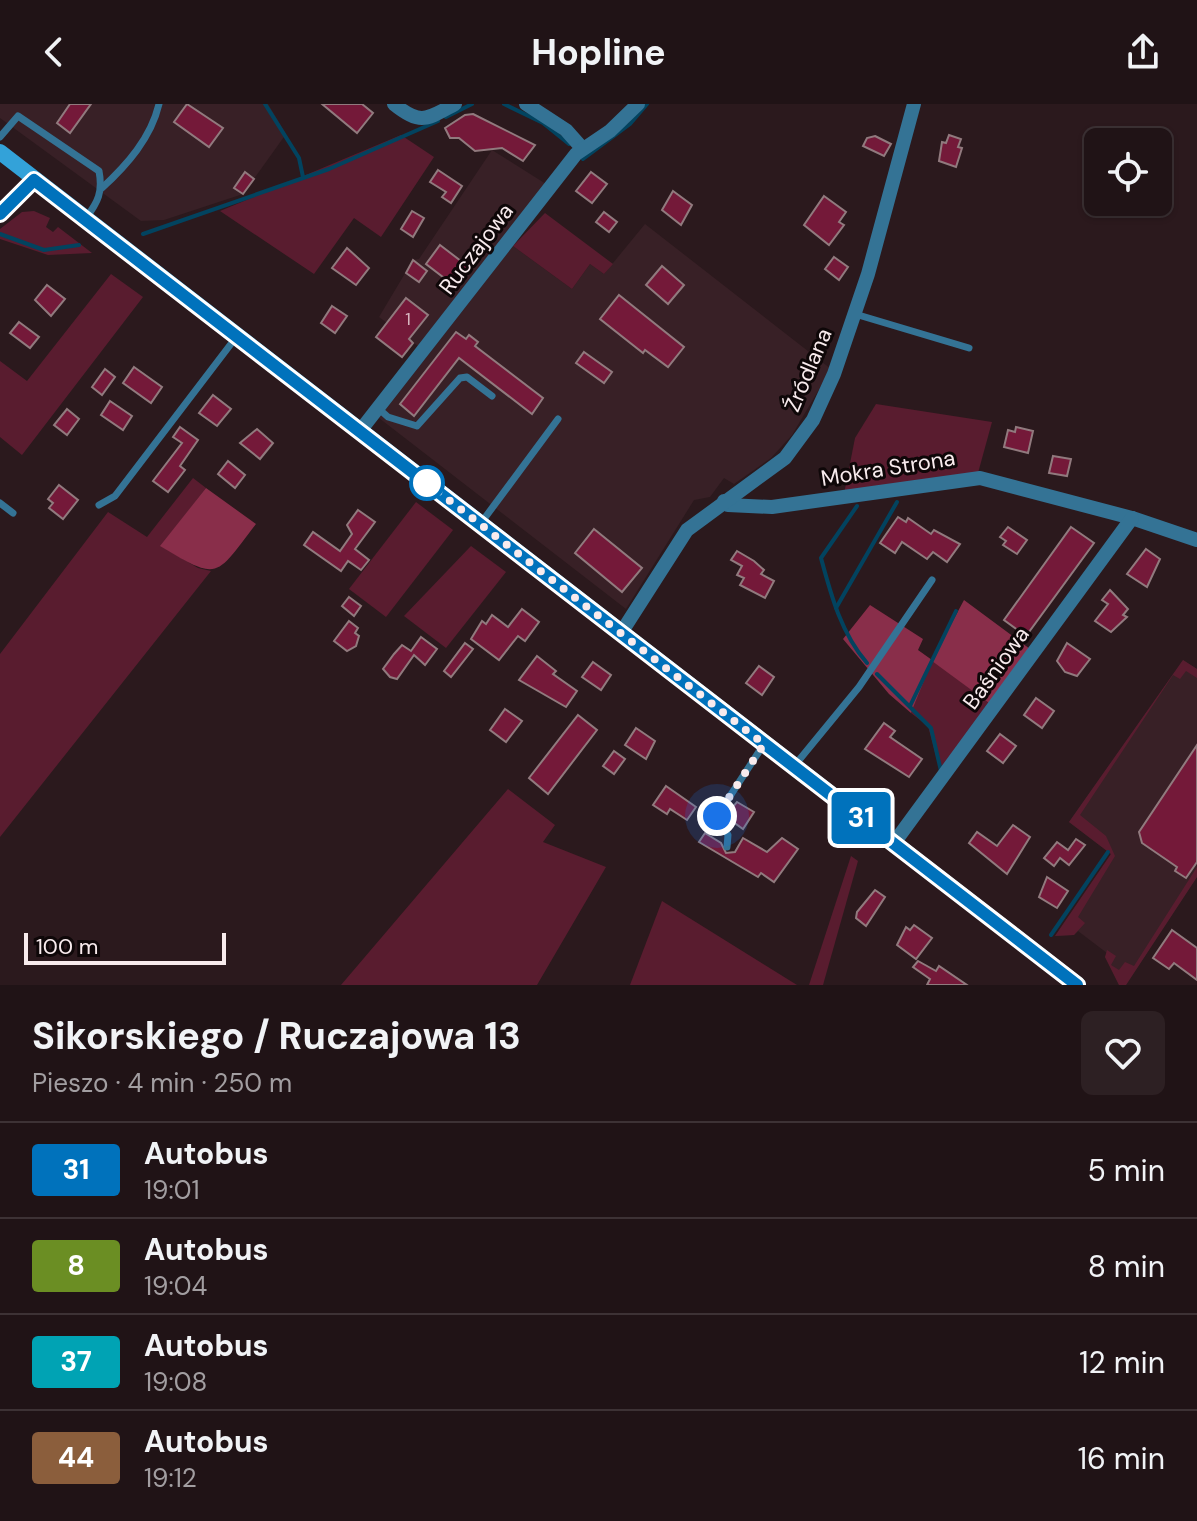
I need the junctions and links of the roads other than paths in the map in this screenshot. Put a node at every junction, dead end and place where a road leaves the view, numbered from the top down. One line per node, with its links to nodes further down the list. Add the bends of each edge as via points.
1 (159, 104): 11 (lane, via 129,163)
2 (394, 104): 3 (street, via 414,119)
3 (455, 104)
4 (526, 104): 8 (street, via 566,130)
5 (638, 104): 8 (street, Ruczajowa)
6 (914, 104): 14 (street, Źródlana)
7 (0, 137): 11 (lane, via 18,116 99,171)
8 (582, 148): 18 (street, Ruczajowa)
9 (0, 152): 10 (main road)
10 (34, 180): 12 (main road); 13 (main road)
11 (102, 188): 13 (lane, via 98,203)
12 (0, 214)
13 (84, 219): 15 (main road)
14 (855, 314): 16 (lane); 21 (street, Źródlana, via 830,384 804,434 770,470)
15 (237, 336): 20 (main road); 23 (lane, via 115,496)
16 (969, 348)
17 (492, 396): 18 (lane, via 467,377 460,378 417,426)
18 (379, 409): 20 (street, Ruczajowa)
19 (558, 419): 26 (lane)
20 (360, 431): 26 (main road)
21 (724, 501): 25 (street, Mokra Strona, via 772,507 966,478); 29 (street, Źródlana, via 687,530)
22 (0, 503): 24 (lane)
23 (99, 505)
24 (13, 513)
25 (1132, 518): 27 (street, Mokra Strona); 32 (street, Baśniowa)
26 (480, 524): 29 (main road)
27 (1197, 540)
28 (932, 580): 31 (lane, via 859,687)
29 (621, 633): 30 (main road)
30 (764, 744): 31 (main road); 33 (lane, via 717,816 728,835)
31 (793, 766): 32 (main road)
32 (894, 843): 34 (main road)
33 (727, 847)
34 (1078, 985)

